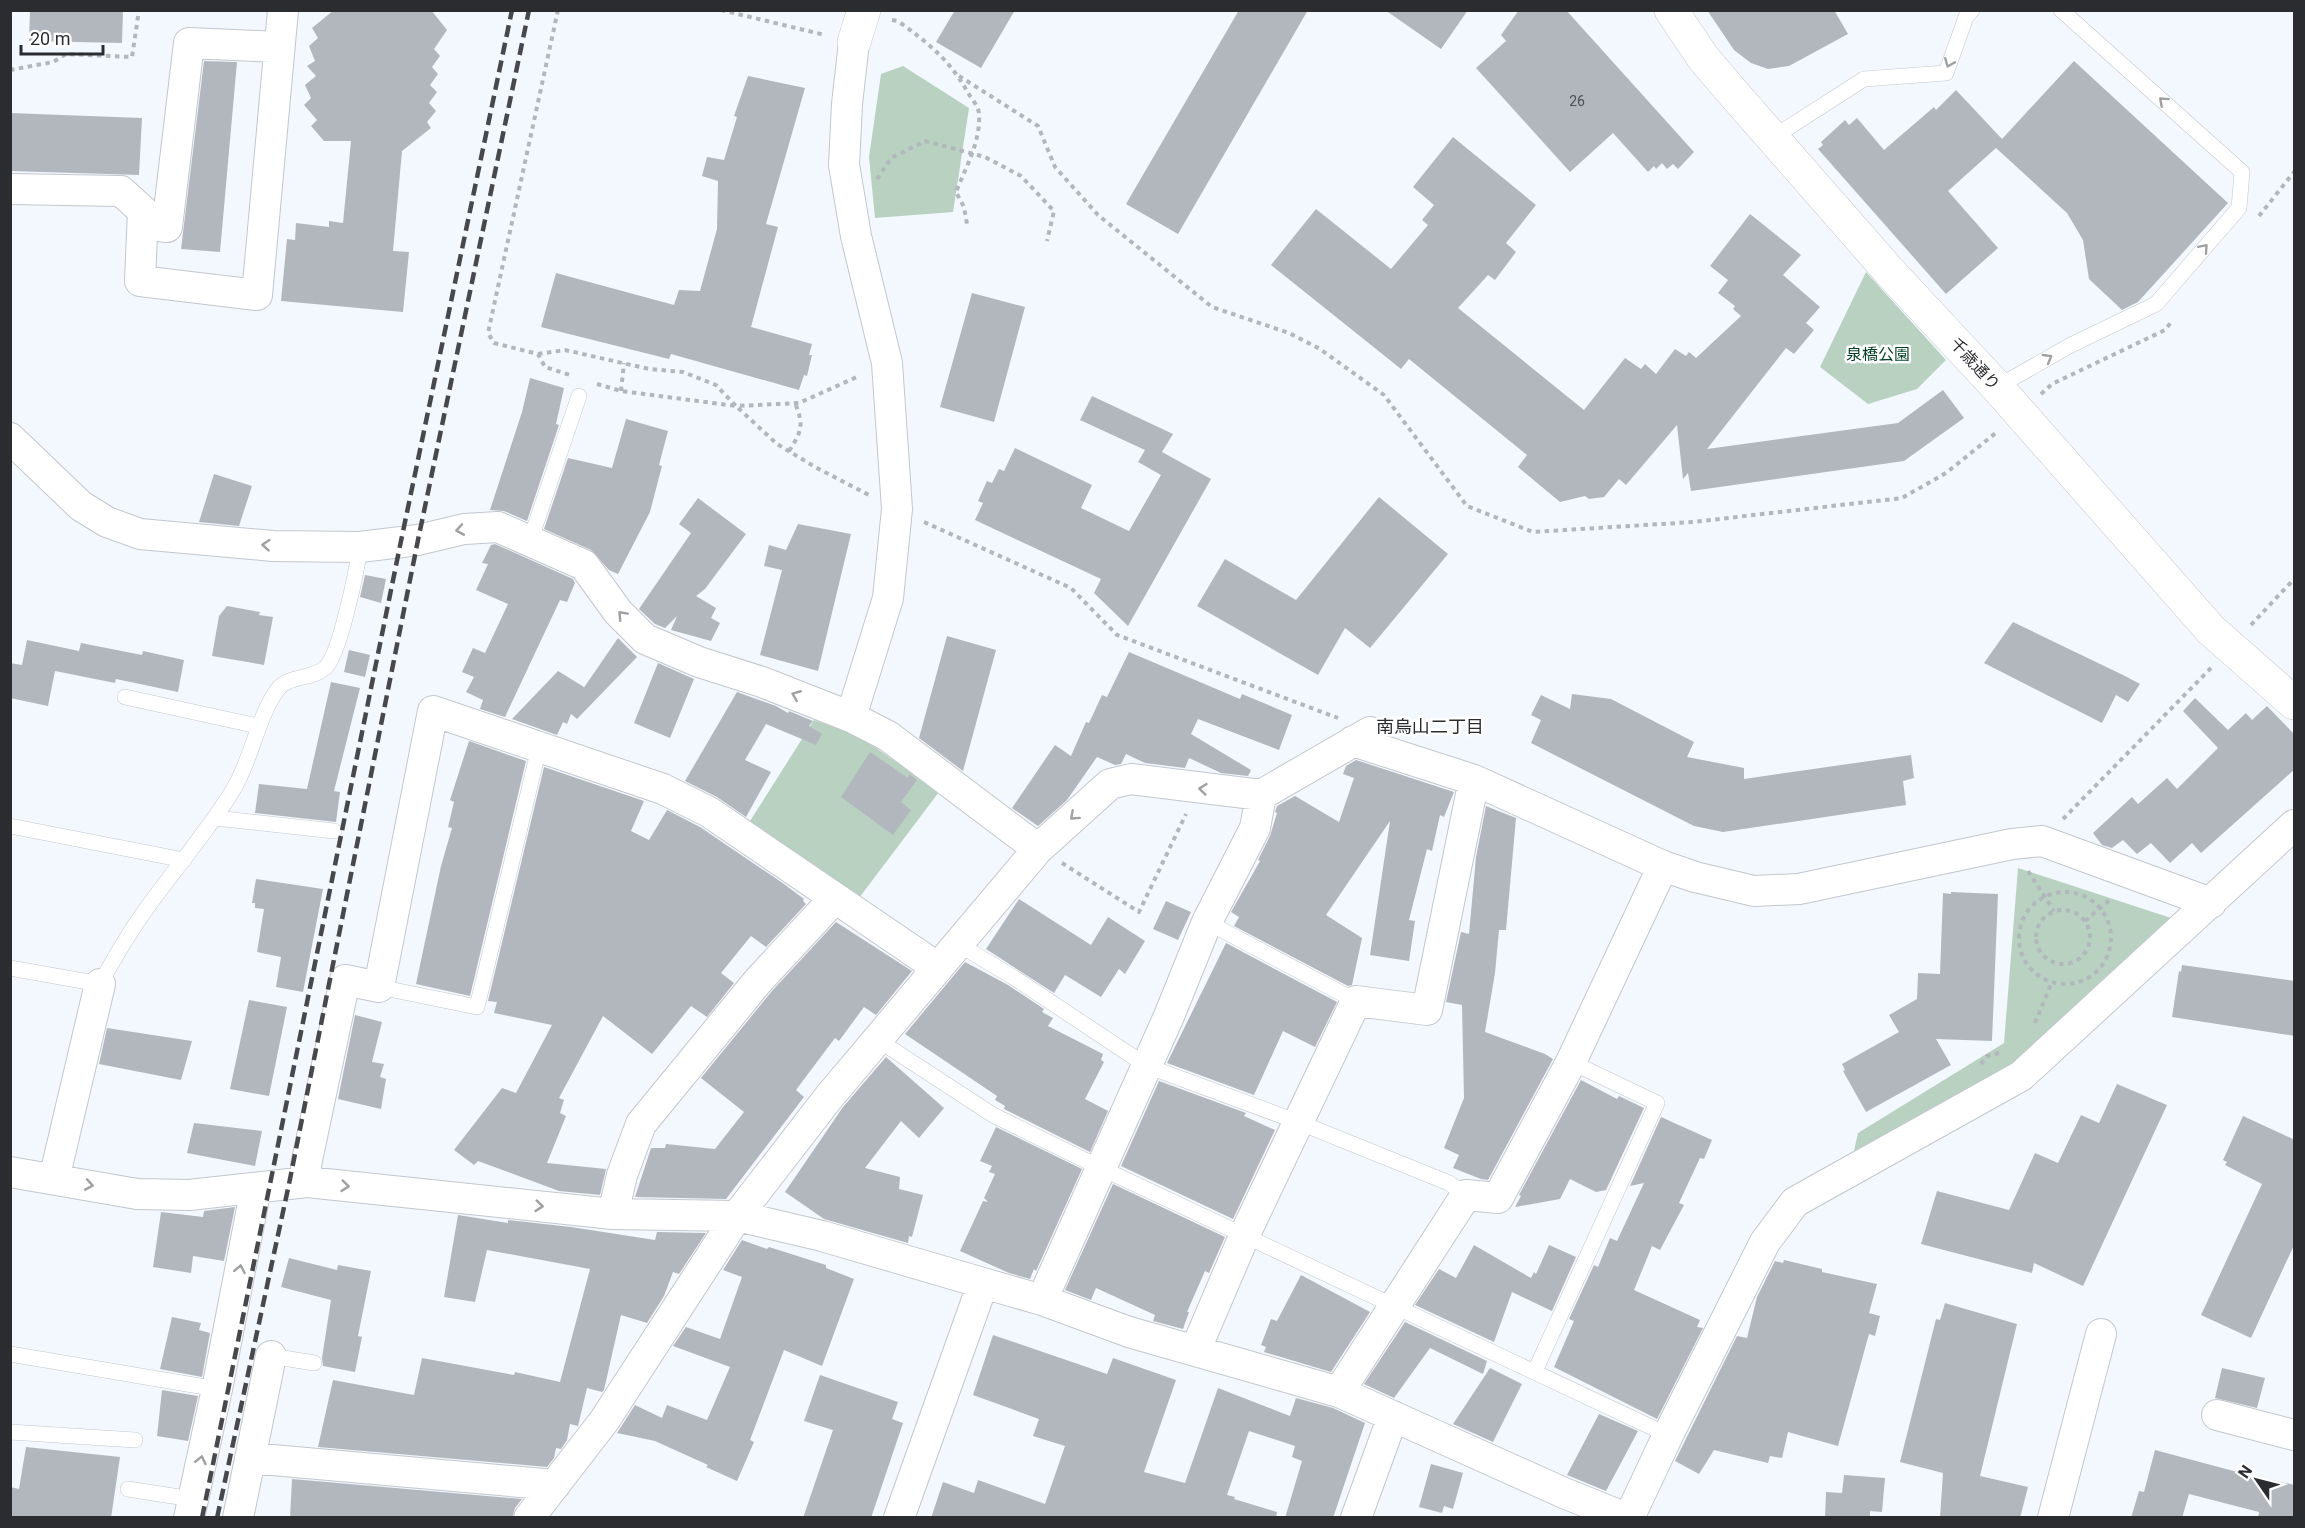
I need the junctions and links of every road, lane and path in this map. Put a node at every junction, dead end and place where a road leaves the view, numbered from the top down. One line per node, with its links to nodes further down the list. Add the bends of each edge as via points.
1 (139, 10): 10 (path, via 132,57 66,54 53,62)
2 (283, 10): 9 (street)
3 (721, 10): 8 (path)
4 (1671, 10): 12 (street, 千歳通り, via 1704,59)
5 (1972, 10): 12 (lane, one-way to 12, via 1946,73 1864,79)
6 (2061, 10): 23 (lane, one-way to 6, via 2156,304 2239,208 2242,172)
7 (864, 11): 8 (street); 11 (path, via 898,21 930,44)
8 (854, 42): 15 (street, via 844,165)
9 (279, 47): 16 (street, via 189,43 166,227); 16 (street, via 257,295 140,281)
10 (10, 70)
11 (959, 76): 13 (path, via 979,111); 27 (path, via 1038,126 1054,167 1098,215 1212,307 1289,333 1320,349 1384,394 1467,506 1533,532 1693,522 1902,498 1946,473)
12 (1772, 138): 23 (street, 千歳通り)
13 (972, 153): 15 (path, via 925,141 891,158 872,186); 17 (path, via 956,192); 18 (path, via 1022,176 1054,211)
14 (10, 189): 16 (street, via 121,191 143,210)
15 (851, 205): 22 (street)
16 (143, 224)
17 (967, 224)
18 (1047, 241)
19 (2164, 330): 27 (path, via 2052,384)
20 (538, 354): 21 (path, via 565,350)
21 (624, 363): 24 (path); 26 (path, via 683,372 716,385 736,406)
22 (887, 363): 26 (path); 36 (street, via 896,520 888,598)
23 (1997, 387): 27 (street, 千歳通り)
24 (621, 391)
25 (579, 396): 30 (lane)
26 (795, 403): 29 (path, via 802,420 800,436)
27 (2020, 413): 33 (street, 千歳通り)
28 (10, 438): 31 (street, one-way to 28, via 273,546 140,534 107,522 81,506)
29 (789, 451)
30 (530, 541): 31 (street, one-way to 31, via 498,527); 36 (street, one-way to 30, via 645,639 618,612 584,565)
31 (360, 547): 37 (lane, via 356,576 327,666 283,683)
32 (2295, 579): 33 (path)
33 (2230, 648): 35 (street, 千歳通り); 46 (path)
34 (124, 697): 37 (lane)
35 (2295, 703)
36 (851, 717): 48 (street, via 888,736)
37 (258, 726): 42 (lane, via 235,786)
38 (539, 748): 52 (street, via 663,789 709,812); 60 (lane, via 477,1007); 60 (street, via 433,711)
39 (1474, 780): 41 (street, via 1363,736); 50 (street); 61 (street, via 1427,1010)
40 (1198, 788): 41 (street, one-way to 40); 48 (street, one-way to 48, via 1131,779 1110,784); 48 (path, via 1139,912)
41 (1261, 795): 55 (street, via 1255,828)
42 (215, 819): 45 (lane); 49 (lane)
43 (2295, 825): 53 (street)
44 (10, 826): 49 (lane)
45 (334, 831)
46 (2042, 841): 47 (street); 53 (street)
47 (2012, 844): 50 (street, via 1799,889 1754,891); 51 (path)
48 (1038, 849): 56 (street)
49 (184, 860): 59 (lane, via 142,915)
50 (1663, 866): 63 (street)
51 (2044, 897): 51 (path, via 2063,892 2078,894 2102,911 2109,925 2108,955 2088,978 2073,984 2052,982 2031,970 2023,958 2020,928 2026,914); 54 (path)
52 (834, 899): 58 (street); 72 (street, via 758,981 641,1124)
53 (2211, 903): 89 (street, via 2022,1076 1795,1202 1766,1242)
54 (2054, 911): 54 (path, via 2071,910 2090,929 2089,947 2077,961 2059,965 2038,949 2040,922)
55 (1208, 922): 61 (lane); 64 (street)
56 (958, 944): 58 (street); 64 (lane)
57 (10, 968): 59 (lane)
58 (938, 968): 62 (street)
59 (100, 984): 68 (street)
60 (379, 987): 69 (street, via 345,980 306,1164)
61 (1356, 1001): 65 (street)
62 (878, 1040): 66 (lane, via 993,1115); 73 (street)
63 (1571, 1062): 71 (street, via 1498,1198); 83 (lane, via 1657,1103)
64 (1147, 1066): 65 (lane); 66 (street)
65 (1298, 1122): 71 (lane, via 1449,1183); 74 (street)
66 (1101, 1168): 74 (lane); 76 (street)
67 (10, 1172): 68 (street)
68 (54, 1179): 70 (street, one-way to 70, via 136,1194 189,1195)
69 (307, 1182): 70 (street); 72 (street, one-way to 72)
70 (256, 1188): 84 (street, one-way to 70)
71 (1466, 1195): 77 (street)
72 (613, 1214): 73 (street)
73 (737, 1216): 75 (street, via 822,1236); 93 (street, via 604,1421)
74 (1245, 1234): 77 (lane); 79 (street)
75 (983, 1283): 76 (street); 98 (street)
76 (1042, 1300): 79 (street)
77 (1396, 1305): 83 (lane); 85 (street)
78 (2101, 1334): 101 (street)
79 (1195, 1351): 85 (street)
80 (10, 1354): 84 (lane)
81 (271, 1356): 82 (lane); 92 (street)
82 (314, 1363)
83 (1535, 1371): 89 (lane)
84 (217, 1389): 95 (street, one-way to 84)
85 (1339, 1392): 87 (street)
86 (2217, 1415): 90 (street)
87 (1393, 1416): 99 (street); 100 (street)
88 (10, 1432): 91 (lane)
89 (1668, 1435): 100 (street)
90 (2295, 1435)
91 (135, 1440)
92 (250, 1458): 93 (street); 96 (street)
93 (555, 1485): 97 (street)
94 (128, 1489): 95 (lane)
95 (191, 1508)
96 (238, 1518)
97 (529, 1518)
98 (899, 1518)
99 (1356, 1518)
100 (1627, 1518)
101 (2053, 1518)

